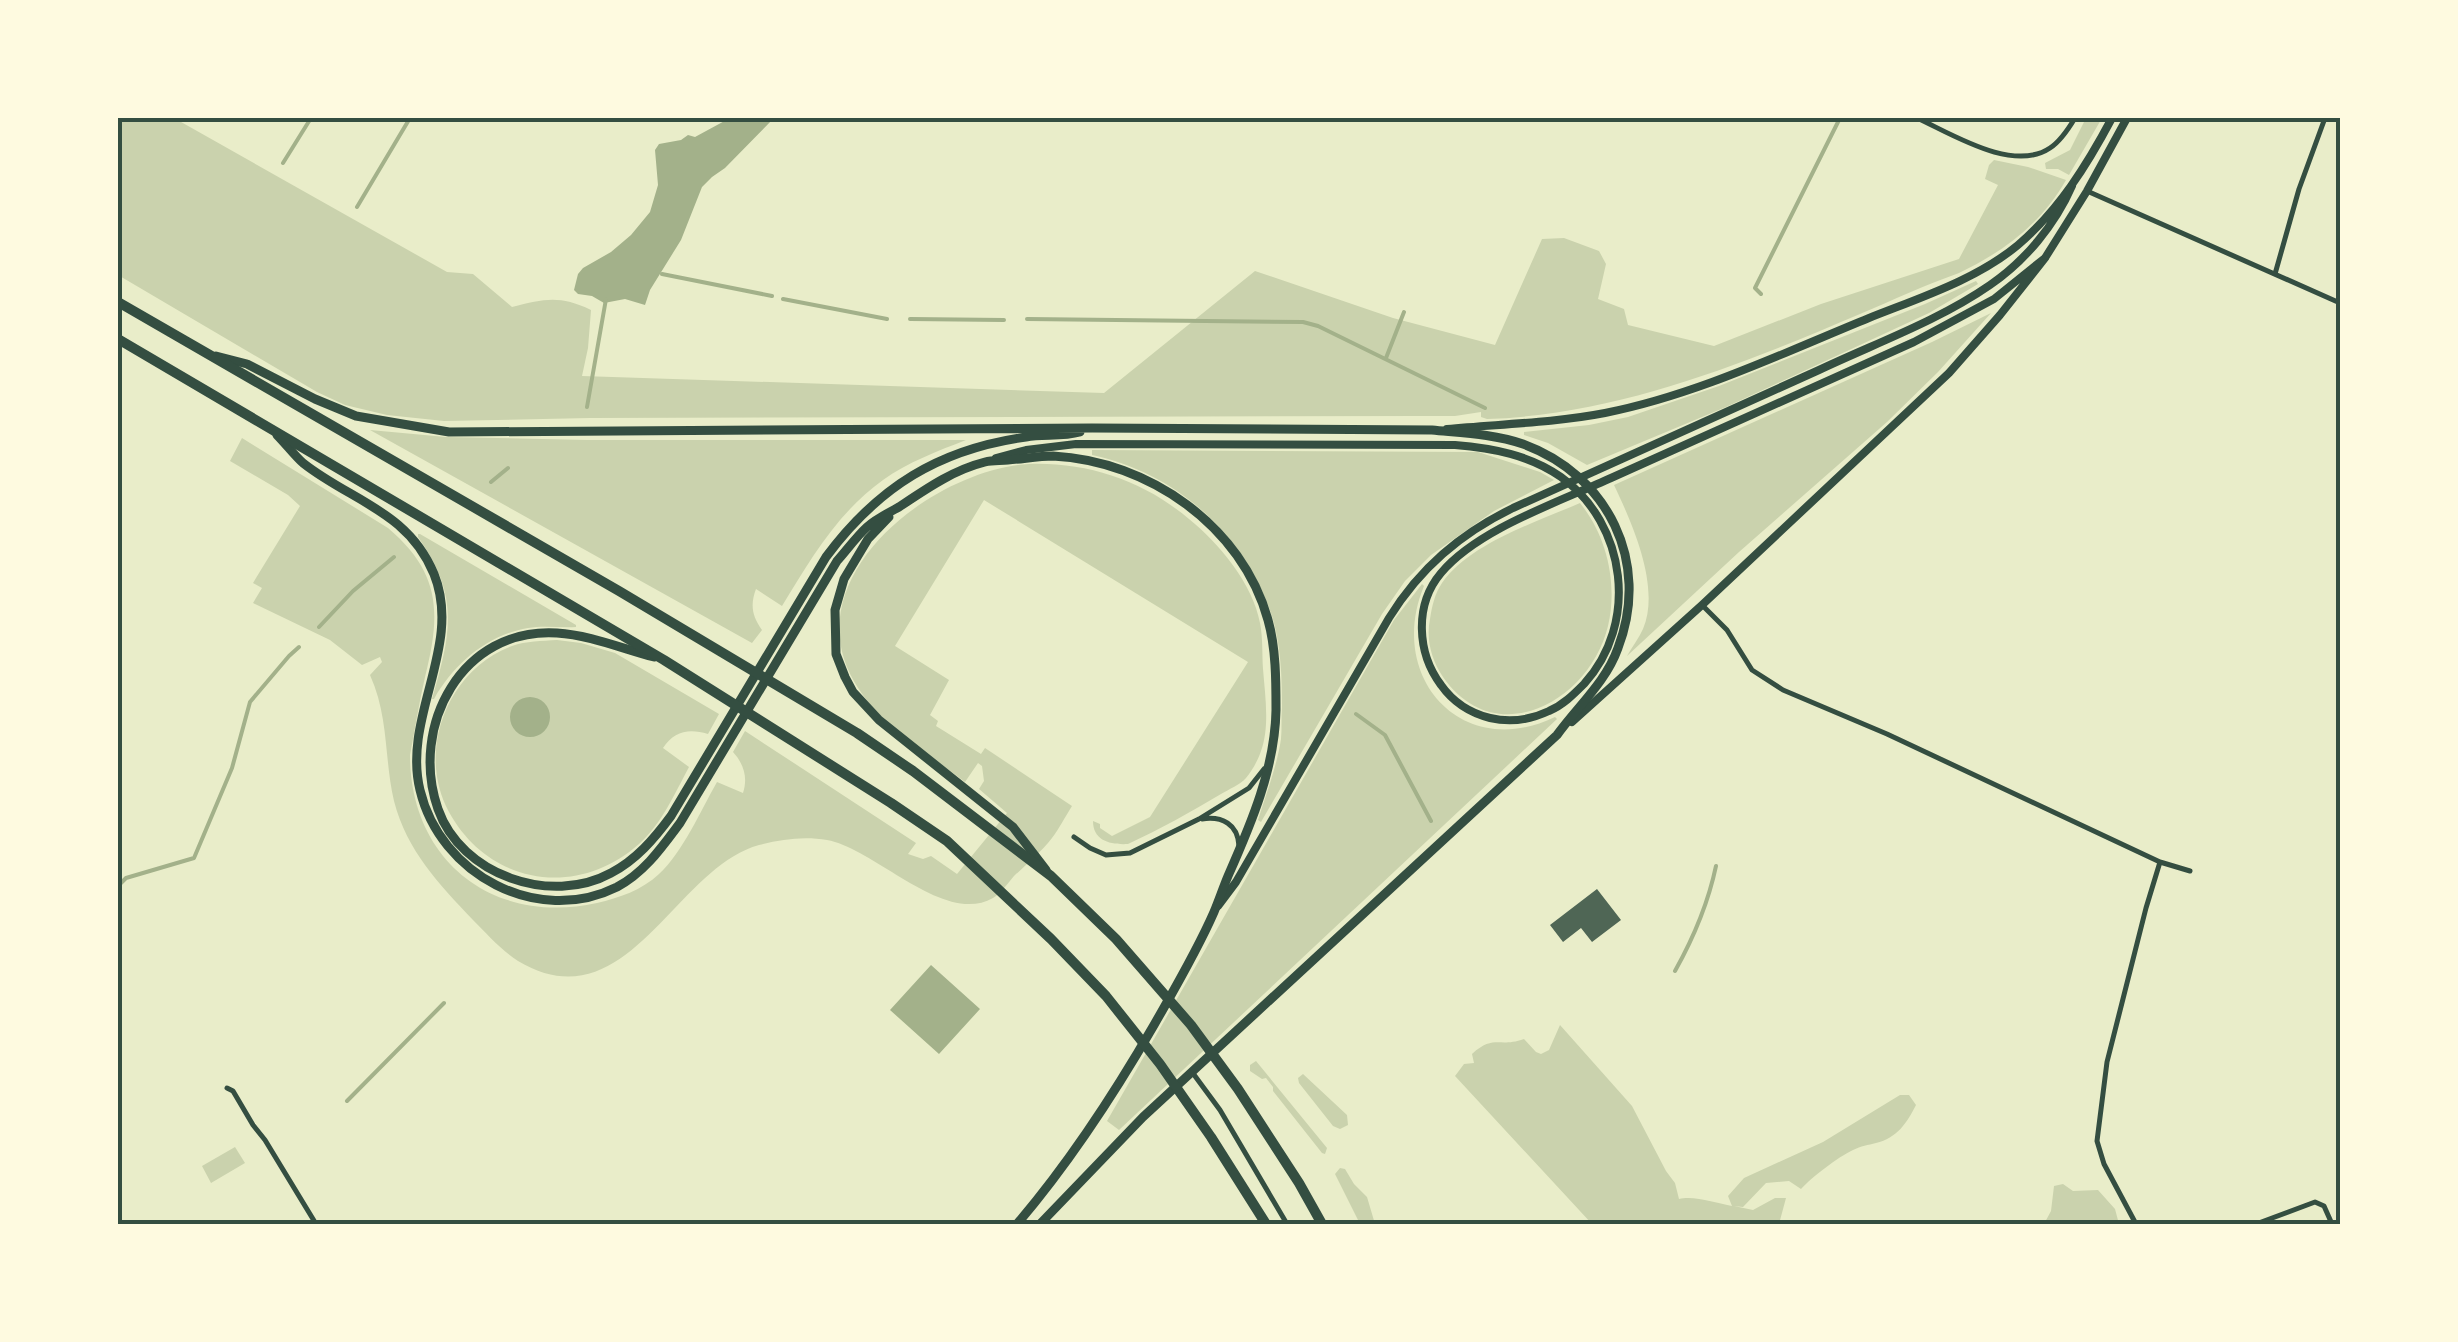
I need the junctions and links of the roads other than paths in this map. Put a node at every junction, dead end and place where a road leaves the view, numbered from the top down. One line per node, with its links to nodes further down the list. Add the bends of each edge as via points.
1 (1918, 118): 2 (street, via 1985,150 2019,157 2051,148)
2 (2075, 118)
3 (2112, 118): 6 (main road)
4 (2127, 118): 7 (main road)
5 (2324, 118): 9 (street)
6 (2072, 186): 16 (main road, via 2016,246 1974,274 1730,374 1592,416); 30 (main road, via 2036,244 1969,298 1513,508 1454,544 1401,598)
7 (2088, 191): 8 (main road); 9 (street)
8 (2045, 258): 17 (main road, via 1943,328 1642,464 1518,520 1443,570 1426,600 1422,629 1433,674 1460,705 1520,720 1565,702 1595,672 1616,619 1618,570 1599,516 1575,488 1546,468 1505,452 1454,445 1076,444); 19 (main road, via 1950,374)
9 (2275, 274): 11 (street)
10 (118, 302): 13 (highway)
11 (2340, 303)
12 (118, 339): 15 (highway)
13 (204, 353): 14 (main road, via 247,364 356,416 449,432); 29 (highway, via 857,733)
14 (1092, 428): 16 (main road); 24 (main road, via 968,448 926,466 847,528)
15 (272, 429): 20 (highway); 24 (main road, via 302,462 396,520 432,570 442,631 417,770 429,818 456,858 516,893 562,900 588,896 642,870)
16 (1432, 430): 21 (main road, via 1506,439 1541,452 1586,482 1618,533 1629,593 1618,650)
17 (987, 461): 18 (main road, via 939,480); 22 (main road, via 1051,456 1124,470 1170,493 1218,533 1268,619 1276,712)
18 (898, 507): 24 (main road, via 868,525 837,562); 29 (main road, via 844,579 835,610 836,654 845,677 864,707 1013,827)
19 (1702, 605): 21 (main road); 27 (street, via 1752,670 1783,690)
20 (664, 660): 24 (main road, via 557,634 510,640 456,678 435,723 430,767 438,812 459,843 490,869 531,884 570,886 608,875); 36 (highway, via 947,841 1051,938 1160,1064)
21 (1557, 735): 31 (main road)
22 (1268, 762): 23 (street, via 1250,788); 26 (main road)
23 (1199, 819): 25 (street, via 1117,856); 26 (street, via 1226,821 1238,836)
24 (676, 820)
25 (1074, 837)
26 (1238, 854): 30 (main road)
27 (2160, 862): 28 (street); 39 (street, via 2108,1062 2098,1140)
28 (2190, 871)
29 (1051, 876): 38 (highway, via 1191,1025)
30 (1214, 912): 34 (main road, via 1118,1089)
31 (1192, 1072): 35 (main road); 37 (street)
32 (228, 1088): 33 (street)
33 (316, 1224)
34 (1017, 1224)
35 (1040, 1224)
36 (1266, 1224)
37 (1287, 1224)
38 (1322, 1224)
39 (2136, 1224)
40 (2256, 1224): 41 (street, via 2315,1202)
41 (2332, 1224)

